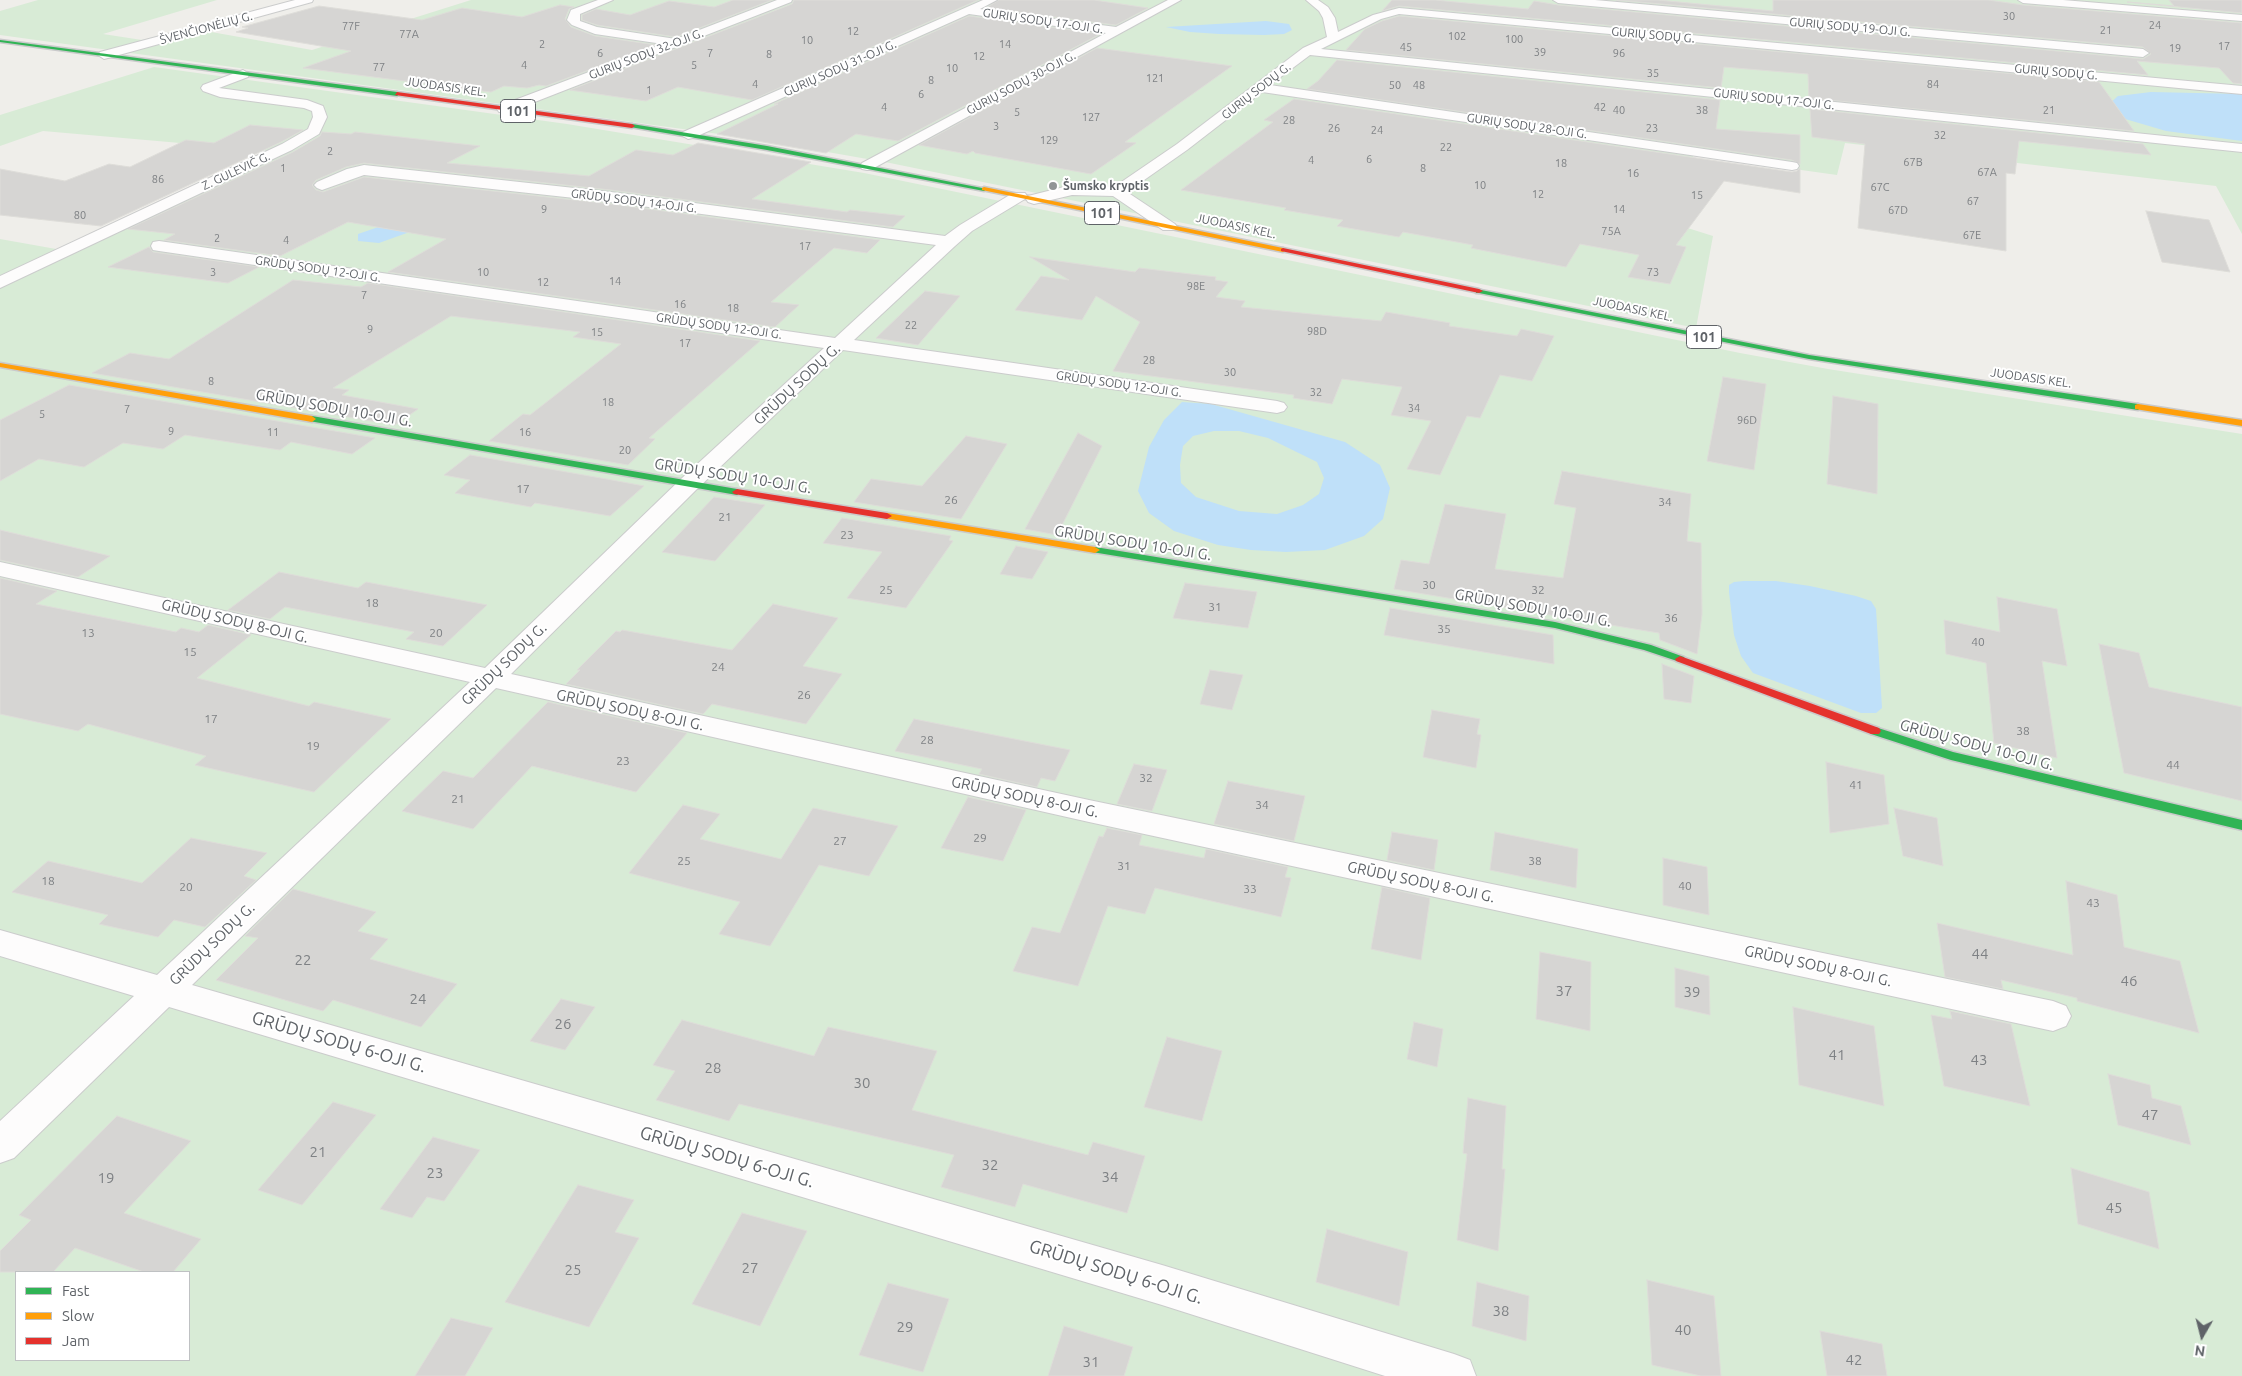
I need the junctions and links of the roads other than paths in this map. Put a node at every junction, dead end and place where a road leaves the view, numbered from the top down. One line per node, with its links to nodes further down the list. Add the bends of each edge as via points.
1 (308, 0): 20 (street, ŠVENČIONĖLIŲ G.)
2 (608, 0): 18 (street, via 575,12 574,20 595,30)
3 (788, 0): 18 (street, GURIŲ SODŲ 32-OJI G.)
4 (992, 0): 11 (street, GURIŲ SODŲ 31-OJI G.)
5 (1176, 0): 14 (street, GURIŲ SODŲ 30-OJI G.)
6 (1310, 0): 15 (street, via 1324,9)
7 (1558, 0): 21 (street, GURIŲ SODŲ 19-OJI G.)
8 (2023, 0): 9 (street)
9 (2111, 4): 12 (street); 13 (street)
10 (1403, 6): 15 (street, GURIŲ SODŲ G.); 23 (street, GURIŲ SODŲ G.)
11 (968, 11): 14 (street, GURIŲ SODŲ 17-OJI G.); 27 (street, GURIŲ SODŲ 31-OJI G.)
12 (2242, 18)
13 (2123, 23)
14 (1118, 31): 29 (street, GURIŲ SODŲ 30-OJI G.)
15 (1333, 37): 19 (street, GURIŲ SODŲ G.)
16 (2133, 38): 21 (street)
17 (0, 41): 20 (main road, JUODASIS KEL. / 101)
18 (677, 42): 26 (street, GURIŲ SODŲ 32-OJI G.)
19 (1307, 51): 24 (street, GURIŲ SODŲ G.); 28 (street, GURIŲ SODŲ 17-OJI G.)
20 (104, 55): 22 (main road, JUODASIS KEL. / 101)
21 (2148, 61): 23 (street)
22 (243, 74): 26 (main road, JUODASIS KEL. / 101); 37 (street, Z. GULEVIČ G., via 208,88 220,93 307,104 318,109 320,117 314,131 287,147)
23 (2164, 83): 25 (street, GURIŲ SODŲ G.)
24 (1261, 88): 30 (street, GURIŲ SODŲ 28-OJI G.); 32 (street, GURIŲ SODŲ G.)
25 (2242, 90)
26 (504, 109): 27 (main road, JUODASIS KEL. / 101)
27 (688, 135): 29 (main road, JUODASIS KEL. / 101)
28 (2242, 148)
29 (867, 166): 33 (main road, JUODASIS KEL. / 101)
30 (1792, 166)
31 (322, 185): 35 (street, GRŪDŲ SODŲ 14-OJI G., via 364,170)
32 (1117, 192): 33 (street, via 1072,190); 34 (street)
33 (1027, 198): 34 (main road, 101); 35 (street, GRŪDŲ SODŲ G., via 966,228)
34 (1170, 227): 41 (main road, JUODASIS KEL. / 101, via 1809,357)
35 (949, 242): 38 (street, GRŪDŲ SODŲ G.)
36 (159, 246): 38 (street, GRŪDŲ SODŲ 12-OJI G.)
37 (0, 283)
38 (840, 343): 40 (street, GRŪDŲ SODŲ 12-OJI G.); 42 (street, GRŪDŲ SODŲ G.)
39 (0, 365): 42 (main road, GRŪDŲ SODŲ 10-OJI G.)
40 (1278, 407)
41 (2242, 423)
42 (689, 484): 44 (street, GRŪDŲ SODŲ G.); 45 (main road, GRŪDŲ SODŲ 10-OJI G., via 1609,637 1647,646 1906,743)
43 (0, 569): 44 (street, GRŪDŲ SODŲ 8-OJI G.)
44 (490, 679): 47 (street, GRŪDŲ SODŲ G.); 48 (street, GRŪDŲ SODŲ 8-OJI G., via 1088,811)
45 (2242, 825)
46 (0, 943): 47 (street, GRŪDŲ SODŲ 6-OJI G.)
47 (163, 990): 49 (street, GRŪDŲ SODŲ G.); 50 (street, GRŪDŲ SODŲ 6-OJI G., via 1162,1285)
48 (2053, 1016)
49 (0, 1146)
50 (1454, 1376)

